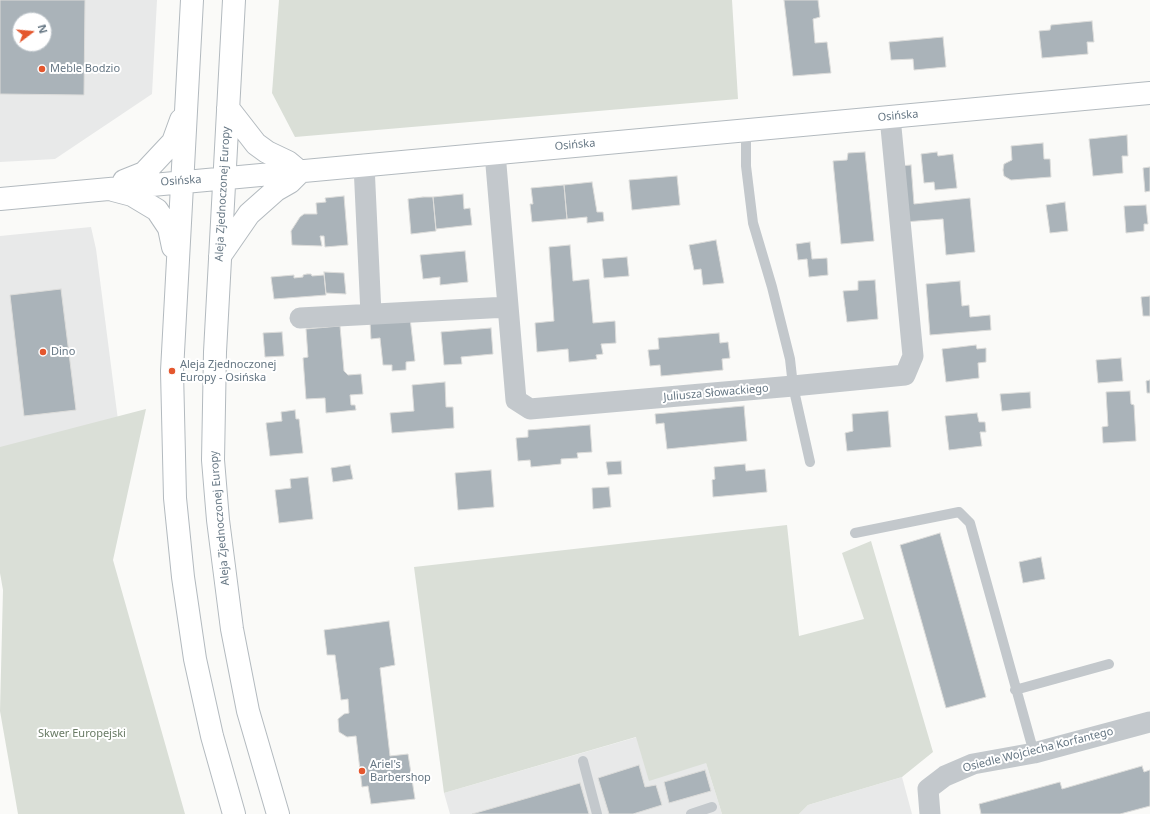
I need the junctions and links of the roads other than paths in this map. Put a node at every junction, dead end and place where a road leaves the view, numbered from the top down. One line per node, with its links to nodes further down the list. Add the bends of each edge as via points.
1 (192, 0): 4 (main road)
2 (234, 0): 5 (main road, Aleja Zjednoczonej Europy)
3 (1150, 93): 6 (main road, Osińska)
4 (186, 108): 12 (main road); 13 (main road, via 173,142 144,173)
5 (228, 108): 10 (main road, via 256,144); 11 (main road, Aleja Zjednoczonej Europy)
6 (890, 117): 7 (main road, Osińska); 20 (street, Juliusza Słowackiego, via 913,356 905,376)
7 (746, 130): 8 (main road, Osińska); 20 (lane, via 746,166 753,223 790,359)
8 (496, 153): 9 (main road, Osińska); 17 (street, Juliusza Słowackiego)
9 (364, 165): 10 (main road, Osińska); 18 (street)
10 (300, 172): 11 (main road, Osińska); 15 (main road, via 249,214)
11 (224, 178): 12 (main road, Osińska); 15 (main road, Aleja Zjednoczonej Europy)
12 (182, 181): 13 (main road, Osińska); 16 (main road)
13 (104, 188): 14 (main road, Osińska); 16 (main road, via 132,195 157,210 169,228)
14 (0, 199)
15 (220, 256): 31 (main road, Aleja Zjednoczonej Europy, via 215,352 214,460 218,520 232,629 248,711)
16 (177, 266): 30 (main road, via 172,371 174,498 195,659 212,736)
17 (508, 307): 18 (street); 20 (street, Juliusza Słowackiego, via 516,400 530,409)
18 (371, 314): 19 (street)
19 (300, 318)
20 (793, 386): 21 (lane)
21 (810, 462)
22 (855, 533): 24 (lane, via 959,512 970,523)
23 (1109, 664): 24 (lane)
24 (1015, 690): 27 (lane)
25 (1150, 712): 26 (street, Osiedle Wojciecha Korfantego)
26 (1140, 724): 27 (street, Osiedle Wojciecha Korfantego)
27 (1034, 753): 34 (street, Osiedle Wojciecha Korfantego, via 973,764 945,776 928,789)
28 (583, 760): 32 (lane)
29 (712, 808): 33 (lane)
30 (234, 814)
31 (278, 814)
32 (597, 814)
33 (691, 814)
34 (930, 814)

